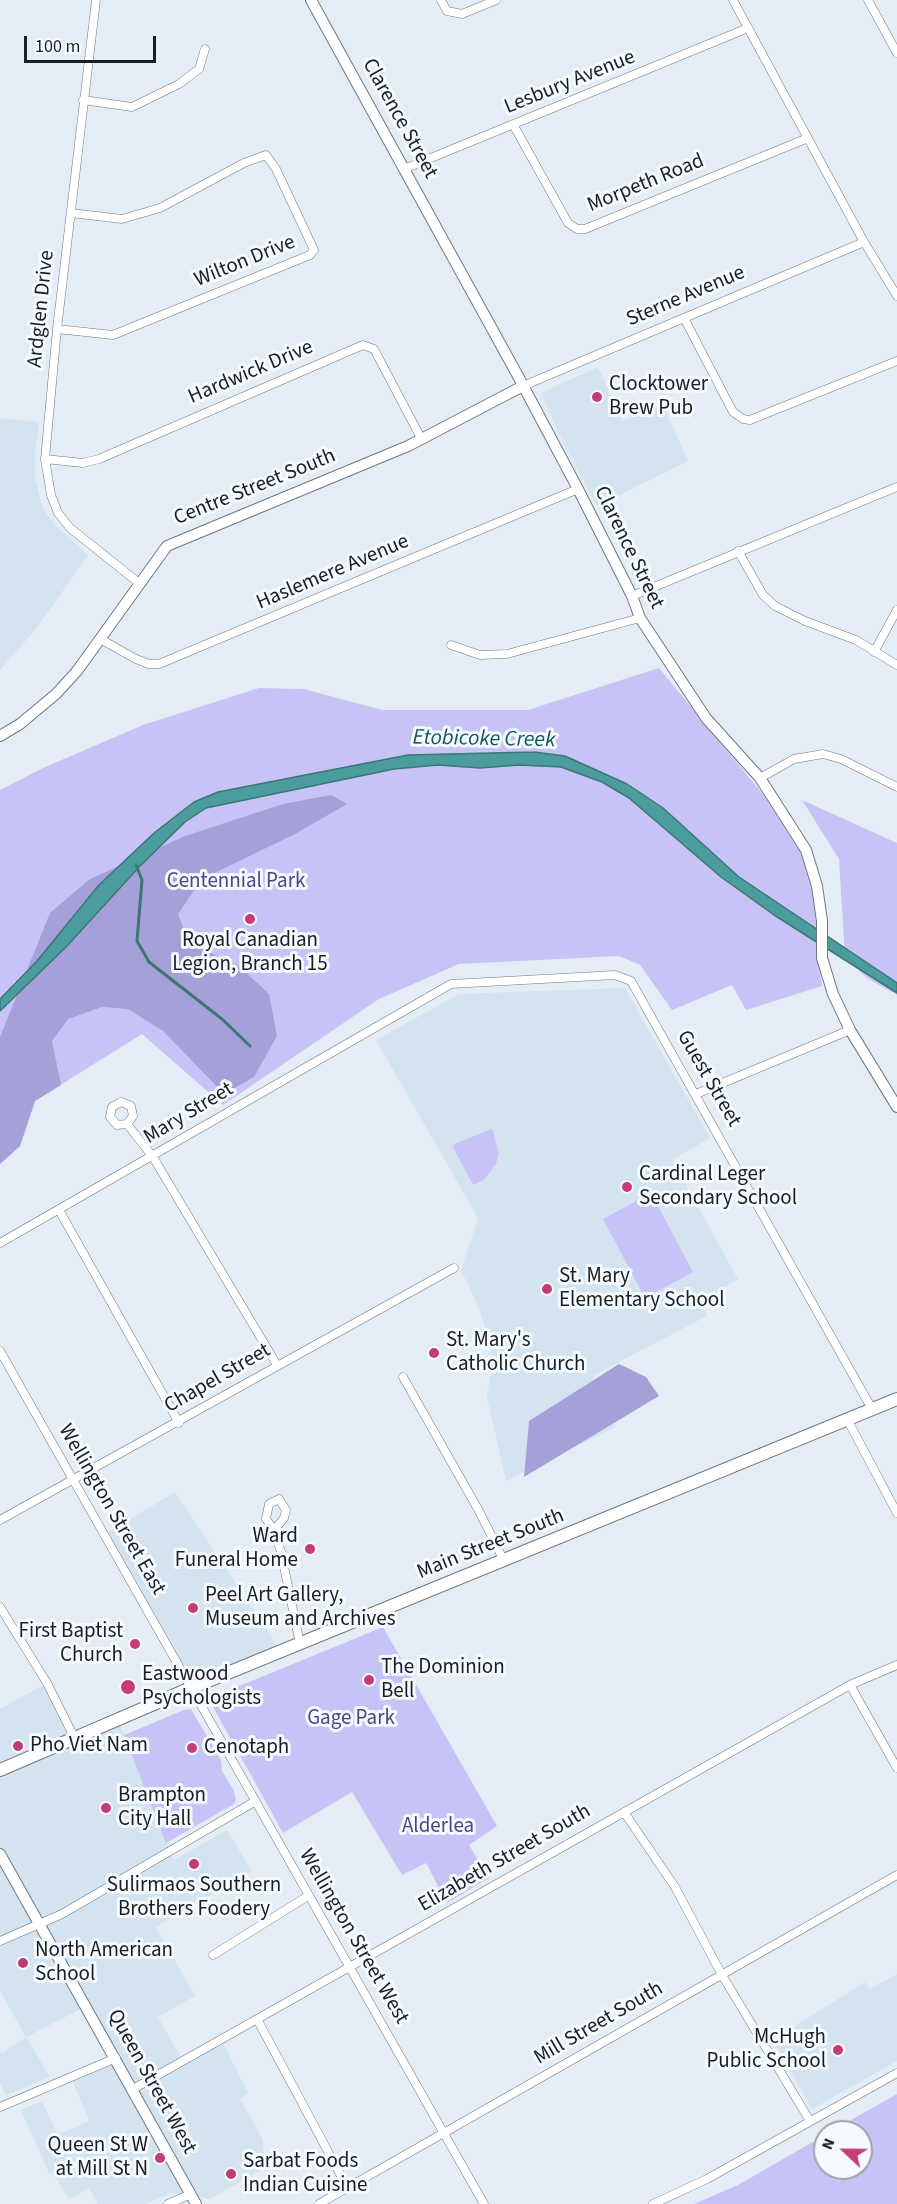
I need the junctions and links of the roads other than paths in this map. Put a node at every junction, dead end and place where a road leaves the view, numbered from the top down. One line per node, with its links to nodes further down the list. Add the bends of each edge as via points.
1 (96, 0): 10 (street, Ardglen Drive)
2 (311, 0): 13 (street, Clarence Street)
3 (441, 0): 4 (street, via 447,11 462,14)
4 (496, 0)
5 (733, 0): 7 (street)
6 (868, 0): 9 (street)
7 (748, 28): 11 (street, Lesbury Avenue); 12 (street)
8 (205, 49): 10 (street, via 199,69 179,84 132,107)
9 (897, 52)
10 (83, 100): 14 (street, Ardglen Drive)
11 (514, 126): 12 (street, Morpeth Road, via 568,223 578,229); 13 (street, Lesbury Avenue)
12 (808, 138): 15 (street)
13 (404, 169): 20 (street, Clarence Street)
14 (71, 213): 18 (street, Ardglen Drive); 18 (street, Wilton Drive, via 122,219 160,208 266,155 314,250 310,255 113,335)
15 (864, 242): 16 (street); 17 (street, Sterne Avenue)
16 (897, 296)
17 (684, 318): 19 (street, via 733,412 743,419 750,420); 20 (street, Sterne Avenue)
18 (57, 329): 22 (street, Ardglen Drive)
19 (897, 361)
20 (523, 386): 21 (street, Centre Street South); 24 (street, Clarence Street)
21 (422, 440): 22 (street, Hardwick Drive, via 374,349 363,345 99,459 82,463); 26 (street, Centre Street South, via 177,540 167,546)
22 (45, 459): 26 (street, Ardglen Drive, via 58,513 70,528)
23 (897, 487): 25 (street)
24 (578, 489): 27 (street, Clarence Street); 30 (street, Haslemere Avenue, via 159,664 136,659)
25 (738, 551): 27 (street); 32 (street, via 763,595 776,606 856,640)
26 (139, 582): 30 (street, Centre Street South)
27 (632, 596): 29 (street, Clarence Street)
28 (897, 610): 32 (street)
29 (640, 618): 31 (street, via 507,654 480,655); 35 (street, Clarence Street, via 706,718)
30 (102, 640): 34 (street, Centre Street South, via 56,694)
31 (451, 645)
32 (874, 652): 33 (street)
33 (897, 665)
34 (0, 736)
35 (760, 778): 36 (street, via 794,759 822,754 841,759); 38 (street, Clarence Street, via 806,850 817,886 822,958)
36 (897, 787)
37 (396, 1016): 39 (street, Guest Street, via 451,984 621,977 632,981); 42 (street, Mary Street)
38 (850, 1030): 39 (street); 40 (street, Clarence Street)
39 (696, 1094): 50 (street, Guest Street)
40 (897, 1107)
41 (127, 1124): 42 (street)
42 (153, 1157): 43 (street, Mary Street); 47 (street)
43 (59, 1210): 44 (street, Mary Street); 52 (street)
44 (0, 1243)
45 (454, 1268): 47 (street, Chapel Street)
46 (0, 1351): 53 (street, Wellington Street East)
47 (278, 1365): 52 (street, Chapel Street)
48 (403, 1377): 57 (street)
49 (897, 1399): 50 (main road, Main Street South)
50 (872, 1410): 51 (main road, Main Street South)
51 (847, 1419): 54 (street); 57 (main road, Main Street South)
52 (179, 1423): 53 (street, Chapel Street)
53 (73, 1481): 55 (street, Chapel Street); 62 (street, Wellington Street East)
54 (897, 1513)
55 (0, 1520)
56 (274, 1530): 59 (street)
57 (504, 1562): 59 (main road, Main Street South)
58 (0, 1607): 63 (street, via 47,1683)
59 (300, 1644): 62 (main road, Main Street South)
60 (897, 1665): 61 (street, Elizabeth Street South)
61 (850, 1685): 64 (street); 67 (street, Elizabeth Street South)
62 (191, 1688): 63 (main road, Main Street South); 66 (street, Wellington Street West)
63 (75, 1738): 65 (main road, Main Street South)
64 (897, 1768)
65 (0, 1770)
66 (255, 1802): 70 (street, Wellington Street West); 71 (street)
67 (624, 1812): 74 (street, Elizabeth Street South); 75 (street, via 675,1887)
68 (0, 1854): 71 (street, Queen Street West)
69 (897, 1875): 75 (street, Mill Street South)
70 (308, 1896): 73 (street); 74 (street, Wellington Street West)
71 (40, 1924): 72 (street); 77 (street, Queen Street West)
72 (0, 1941)
73 (213, 1955)
74 (351, 1968): 76 (street, Elizabeth Street South); 82 (street, Wellington Street West)
75 (722, 1975): 81 (street); 82 (street, Mill Street South)
76 (257, 2019): 79 (street, Elizabeth Street South); 83 (street)
77 (116, 2058): 79 (street, Queen Street West); 80 (street)
78 (897, 2073): 81 (street)
79 (133, 2090): 84 (street, Queen Street West)
80 (0, 2107)
81 (810, 2121): 88 (street, via 707,2179)
82 (444, 2134): 83 (street, Mill Street South); 87 (street, Wellington Street West)
83 (347, 2187): 86 (street, Mill Street South)
84 (193, 2199): 85 (street)
85 (168, 2204)
86 (319, 2204)
87 (484, 2204)
88 (653, 2204)

